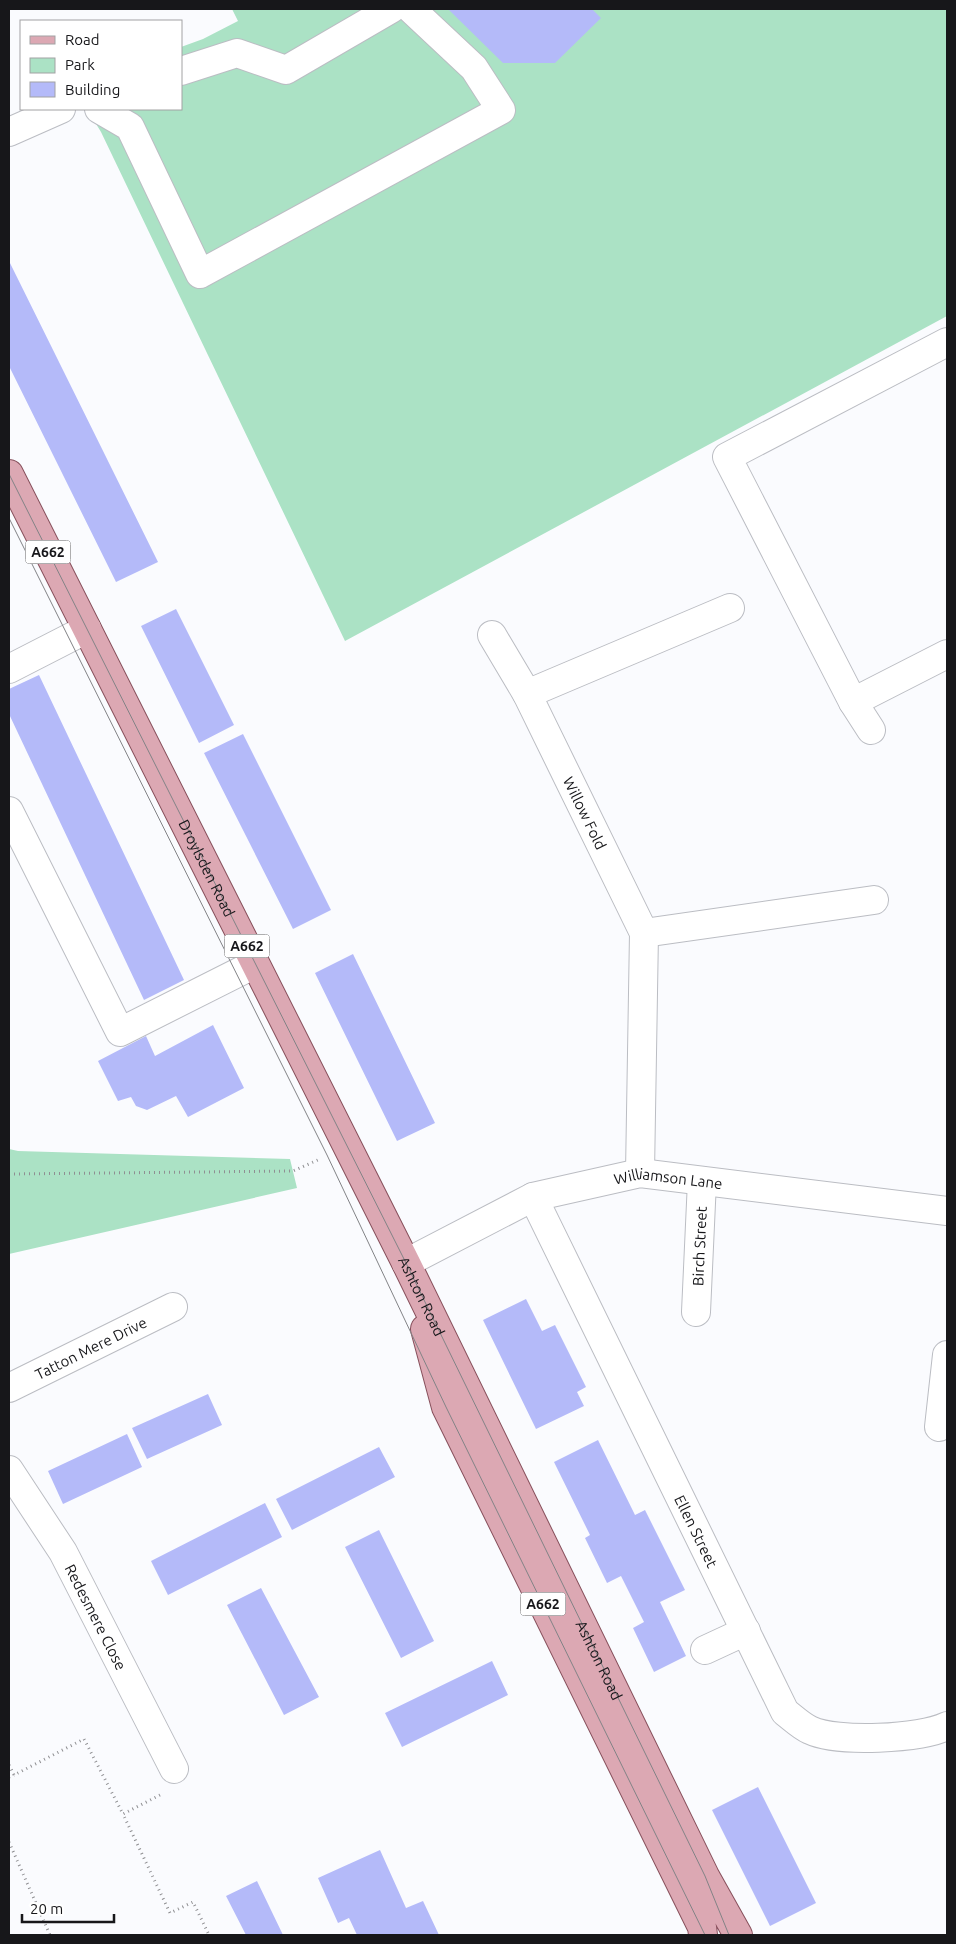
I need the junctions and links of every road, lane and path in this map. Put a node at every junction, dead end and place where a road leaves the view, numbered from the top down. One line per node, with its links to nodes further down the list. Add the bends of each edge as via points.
1 (391, 9): 3 (street, via 286,70 237,53)
2 (411, 9): 5 (street, via 474,68 501,110 200,274 130,127)
3 (182, 71)
4 (59, 110): 6 (street)
5 (101, 110)
6 (9, 132)
7 (947, 342): 15 (street, via 727,457)
8 (9, 474): 10 (main road, Droylsden Road / A662)
9 (730, 608): 14 (street)
10 (87, 630): 13 (street); 20 (main road, Droylsden Road / A662)
11 (492, 635): 14 (street, Willow Fold)
12 (947, 654): 15 (street)
13 (9, 669)
14 (527, 694): 19 (street, Willow Fold)
15 (853, 702): 16 (street)
16 (871, 730)
17 (9, 811): 20 (street, via 120,1032)
18 (874, 900): 19 (street)
19 (644, 933): 22 (street, Willow Fold)
20 (255, 964): 21 (main road, Droylsden Road / A662)
21 (348, 1147): 23 (path, via 293,1171); 27 (main road, Droylsden Road / A662)
22 (640, 1173): 24 (street, Williamson Lane); 25 (street, Williamson Lane)
23 (9, 1174)
24 (702, 1181): 26 (street, Williamson Lane); 29 (street, Birch Street)
25 (534, 1197): 27 (street, Williamson Lane); 34 (street, Ellen Street)
26 (947, 1212)
27 (406, 1263): 45 (main road, Ashton Road / A662, via 446,1407 694,1909); 46 (main road, Ashton Road / A662, via 705,1876)
28 (173, 1307): 31 (street, Tatton Mere Drive)
29 (696, 1312)
30 (947, 1355): 32 (street)
31 (9, 1388)
32 (939, 1427)
33 (9, 1470): 38 (street, Redesmere Close, via 63,1552)
34 (746, 1631): 35 (street); 36 (street, Ellen Street, via 785,1712 809,1730 833,1737 914,1736)
35 (705, 1650)
36 (947, 1726)
37 (9, 1765): 39 (path)
38 (174, 1770): 41 (path, via 182,1784)
39 (14, 1775): 40 (path); 41 (path, via 84,1739)
40 (9, 1777)
41 (123, 1814): 44 (path, via 170,1913 192,1902)
42 (9, 1842): 43 (path)
43 (50, 1935)
44 (209, 1935)
45 (703, 1935)
46 (738, 1935)

